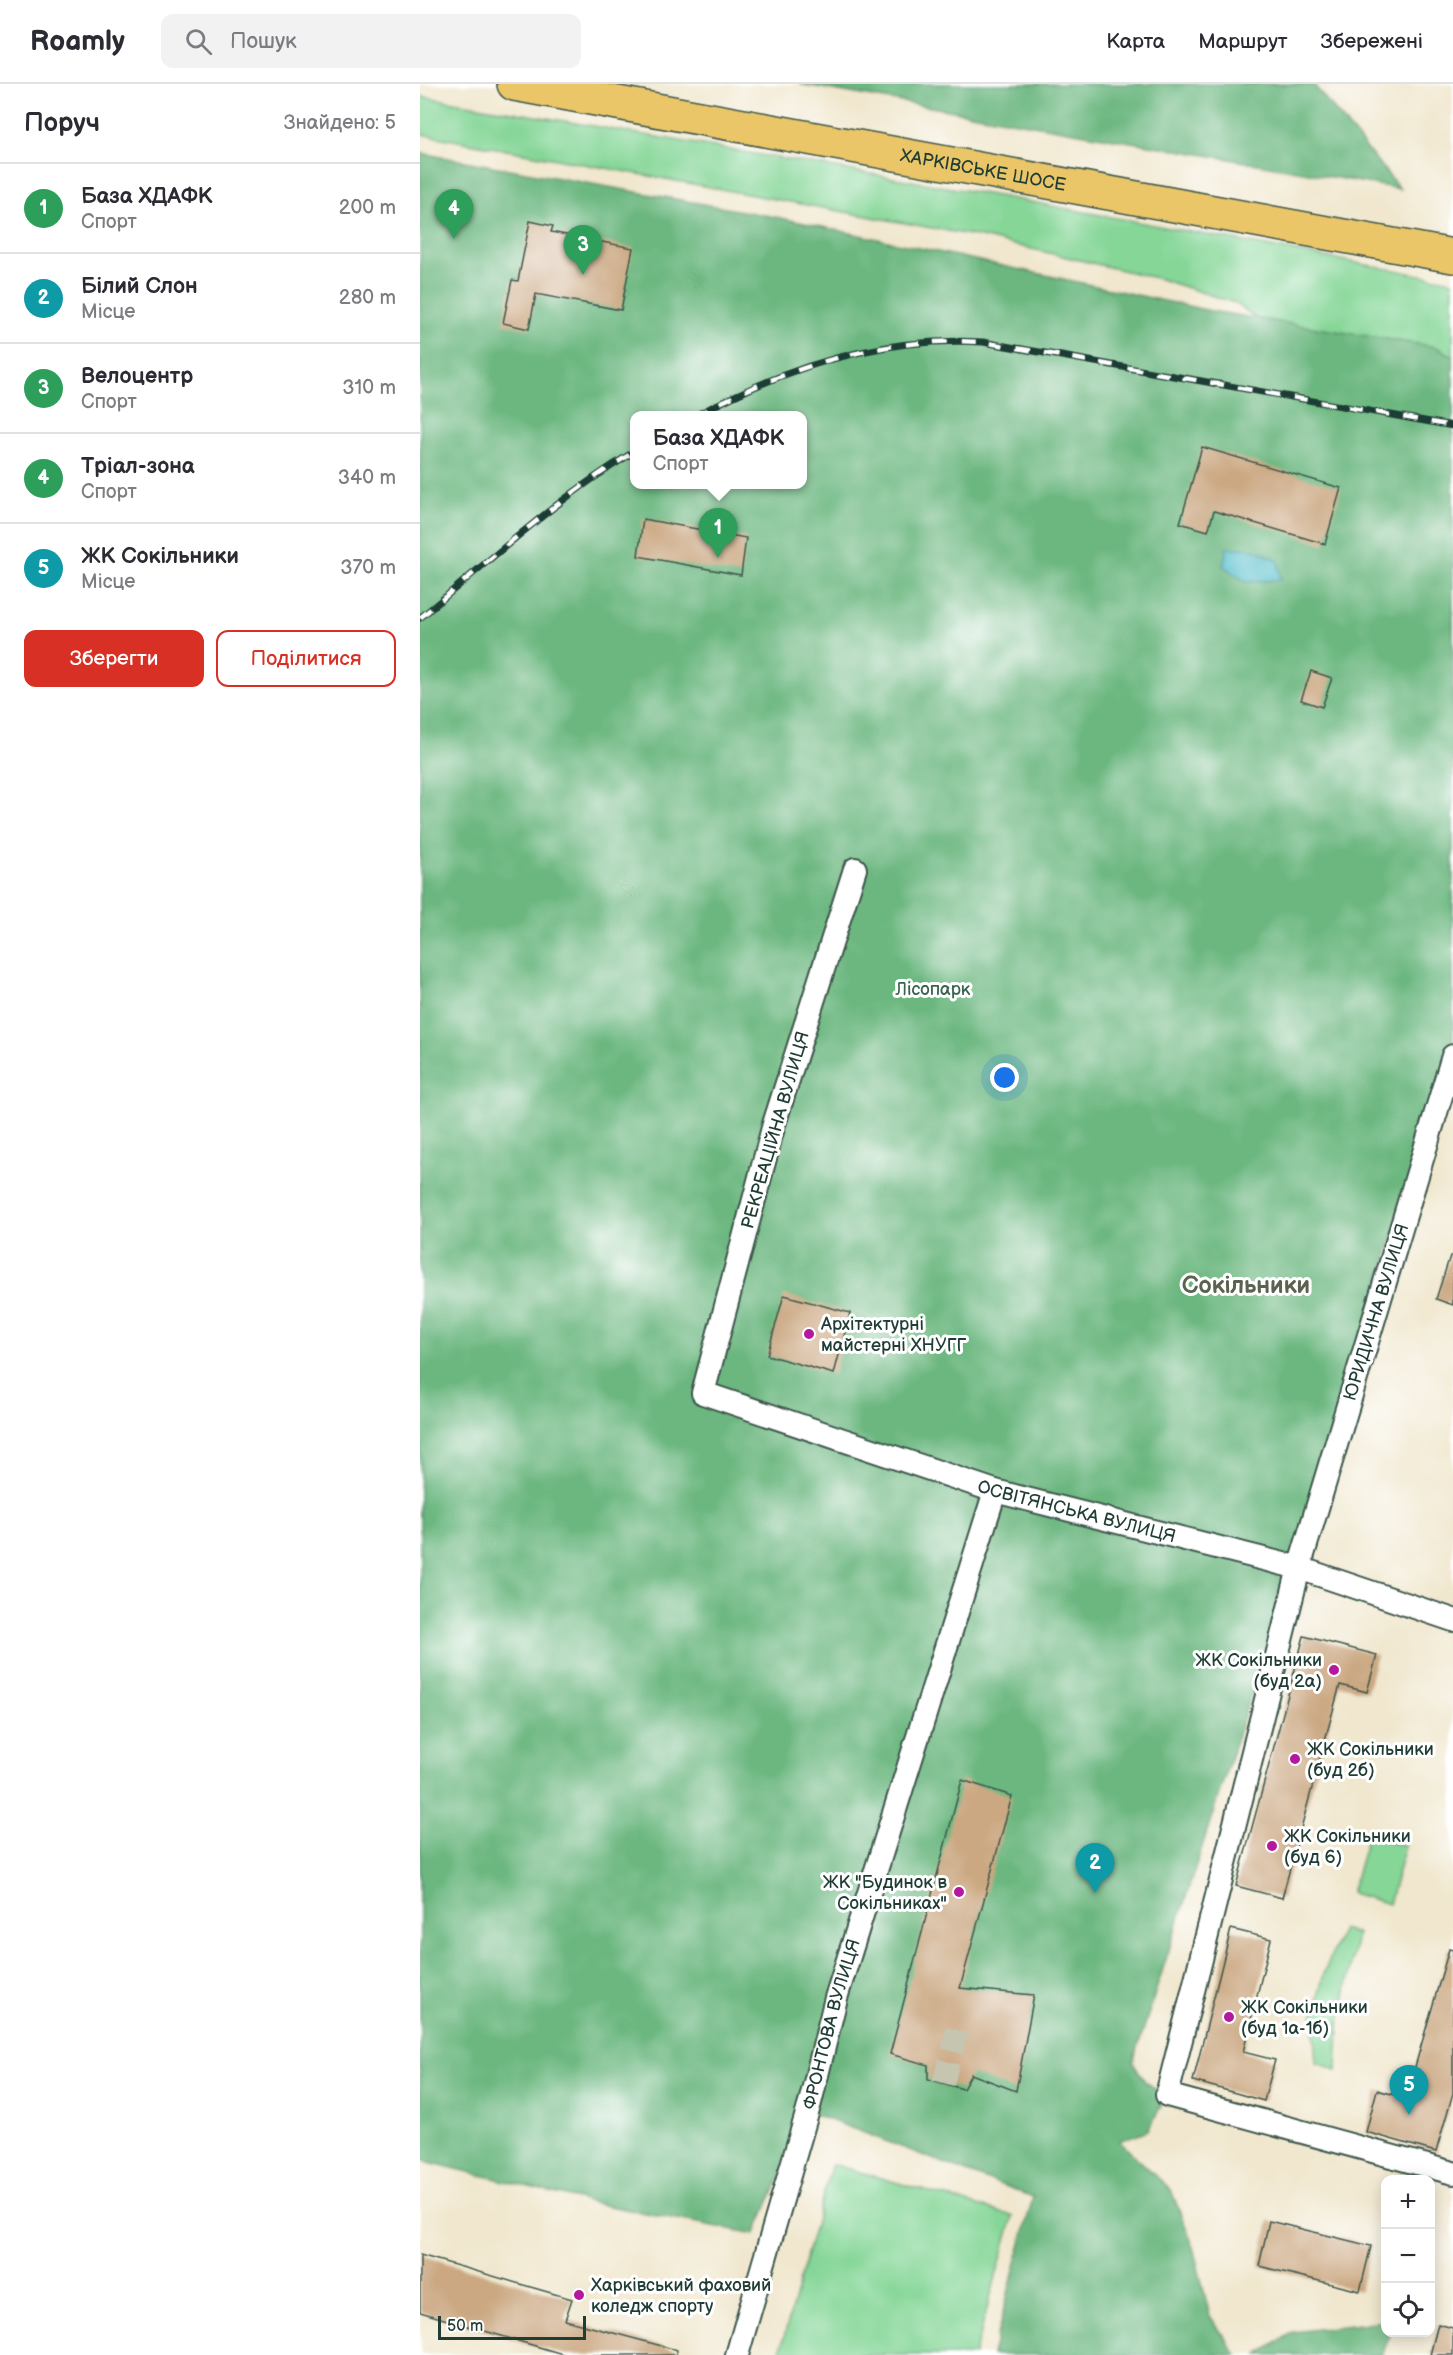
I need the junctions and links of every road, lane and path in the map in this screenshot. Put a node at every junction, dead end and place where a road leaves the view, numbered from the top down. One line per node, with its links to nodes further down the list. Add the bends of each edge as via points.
1 (514, 84): 2 (main road, ХАРКІВСЬКЕ ШОСЕ)
2 (1453, 256)
3 (855, 869): 5 (street, РЕКРЕАЦІЙНА ВУЛИЦЯ, via 774,1124)
4 (1453, 1056): 7 (street, ЮРИДИЧНА ВУЛИЦЯ)
5 (703, 1393): 6 (street, ОСВІТЯНСЬКА ВУЛИЦЯ)
6 (995, 1491): 7 (street, ОСВІТЯНСЬКА ВУЛИЦЯ); 10 (street, ФРОНТОВА ВУЛИЦЯ, via 836,1998 810,2103)
7 (1299, 1568): 8 (street, ОСВІТЯНСЬКА ВУЛИЦЯ); 9 (street, ЮРИДИЧНА ВУЛИЦЯ, via 1167,2095)
8 (1453, 1620)
9 (1453, 2173)
10 (736, 2355)

